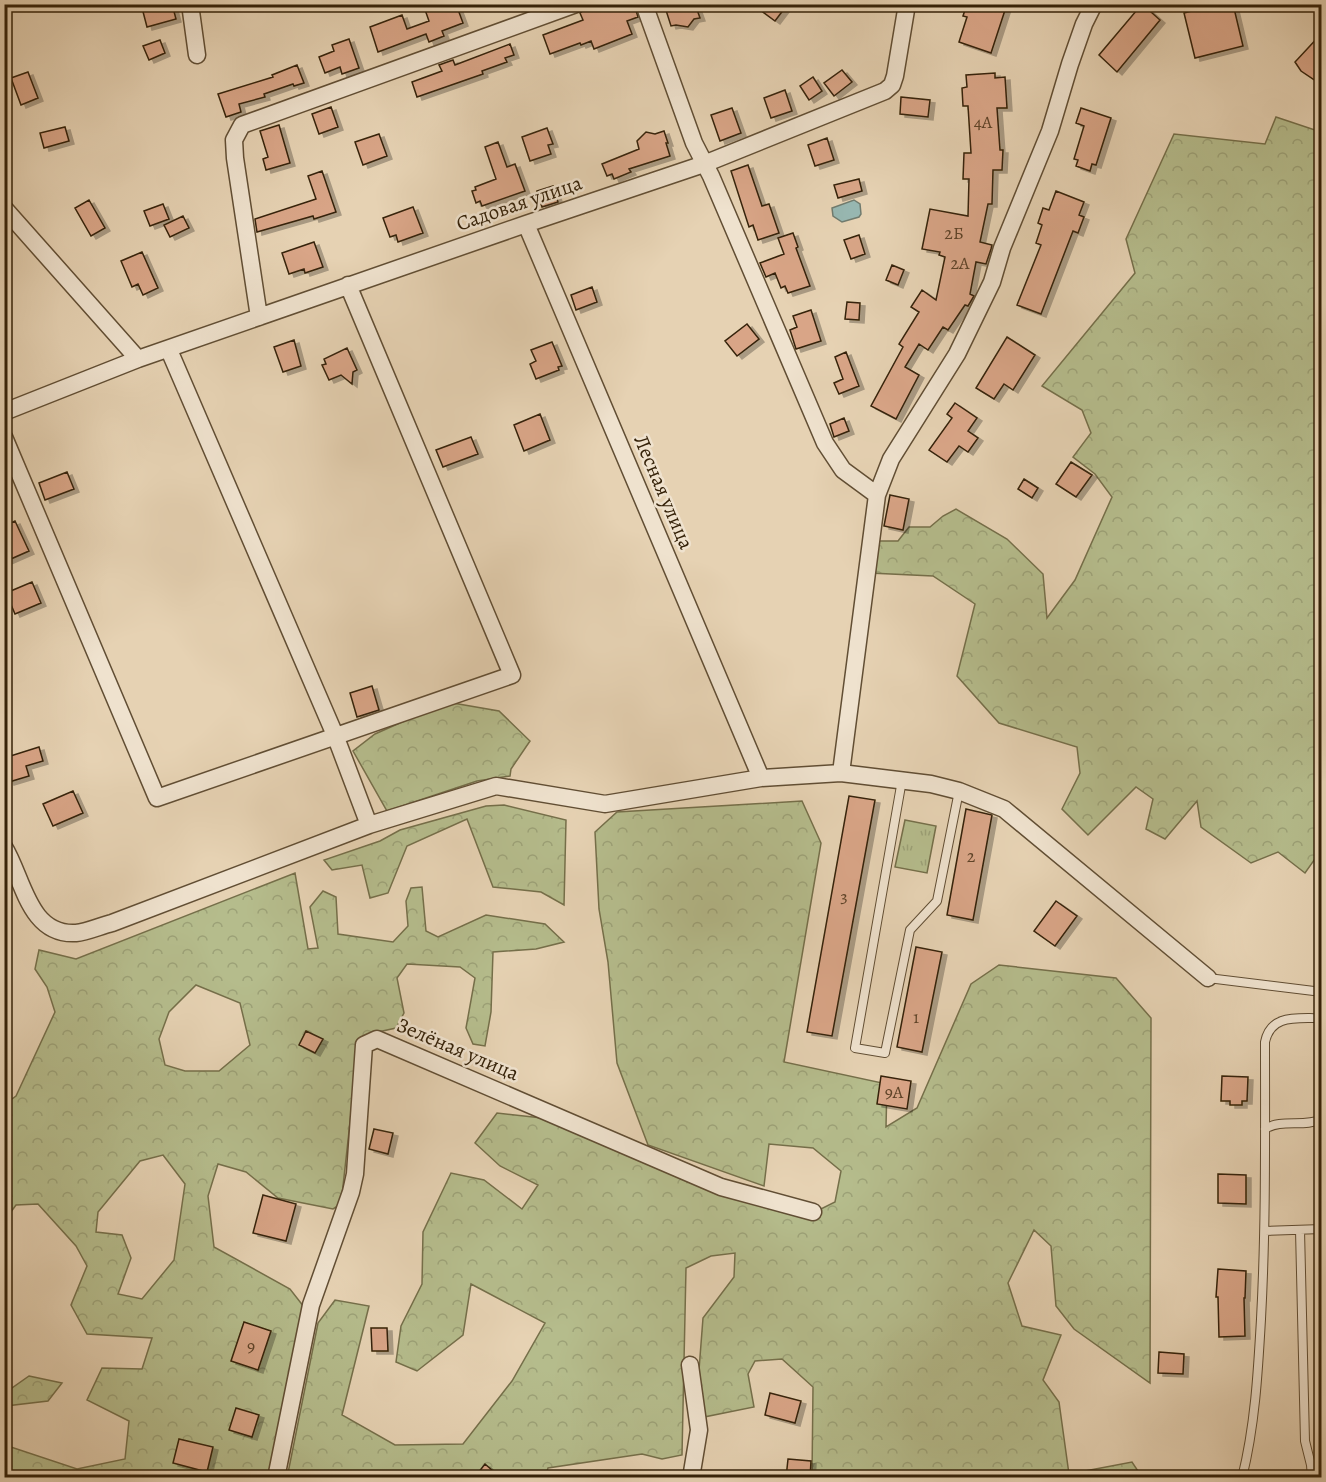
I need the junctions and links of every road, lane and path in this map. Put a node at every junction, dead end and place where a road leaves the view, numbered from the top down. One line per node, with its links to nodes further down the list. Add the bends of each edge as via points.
1 (190, 4): 6 (street)
2 (576, 4): 11 (street, via 242,125 234,140 235,158)
3 (644, 4): 7 (street)
4 (907, 4): 7 (street, Садовая улица, via 895,76 885,91)
5 (1094, 4): 16 (street, via 992,282 957,354 891,459)
6 (198, 55)
7 (704, 164): 9 (street, Садовая улица); 16 (street, via 825,442 843,470)
8 (4, 208): 13 (street)
9 (526, 224): 10 (street, Садовая улица); 19 (street, Лесная улица)
10 (348, 285): 11 (street, Садовая улица); 17 (street, via 512,675)
11 (259, 317): 12 (street)
12 (168, 350): 13 (street); 17 (street)
13 (138, 359): 14 (street)
14 (4, 412)
15 (4, 437): 17 (street, via 157,798)
16 (877, 495): 18 (street)
17 (335, 735): 22 (street)
18 (841, 773): 19 (street); 20 (street)
19 (762, 778): 22 (street, via 605,804 496,786)
20 (902, 780): 21 (street); 21 (lane, via 855,1048 885,1053 910,930 937,901)
21 (959, 791): 25 (street, via 1004,809)
22 (369, 825): 24 (street, via 112,923 76,933 42,923)
23 (4, 847): 24 (street)
24 (9, 868)
25 (1208, 978): 26 (lane)
26 (1322, 992)
27 (1322, 1018): 29 (lane, via 1282,1020 1267,1031)
28 (1322, 1119): 29 (lane, via 1314,1123 1275,1124)
29 (1265, 1129): 33 (lane)
30 (813, 1212): 35 (street, Зелёная улица, via 722,1187 377,1040 364,1045 355,1174 311,1305)
31 (1322, 1229): 32 (lane)
32 (1300, 1230): 33 (lane); 38 (lane, via 1305,1441)
33 (1265, 1231): 37 (lane, via 1260,1341 1250,1446)
34 (690, 1365): 36 (street, via 699,1430)
35 (276, 1478)
36 (691, 1478)
37 (1242, 1478)
38 (1312, 1478)

